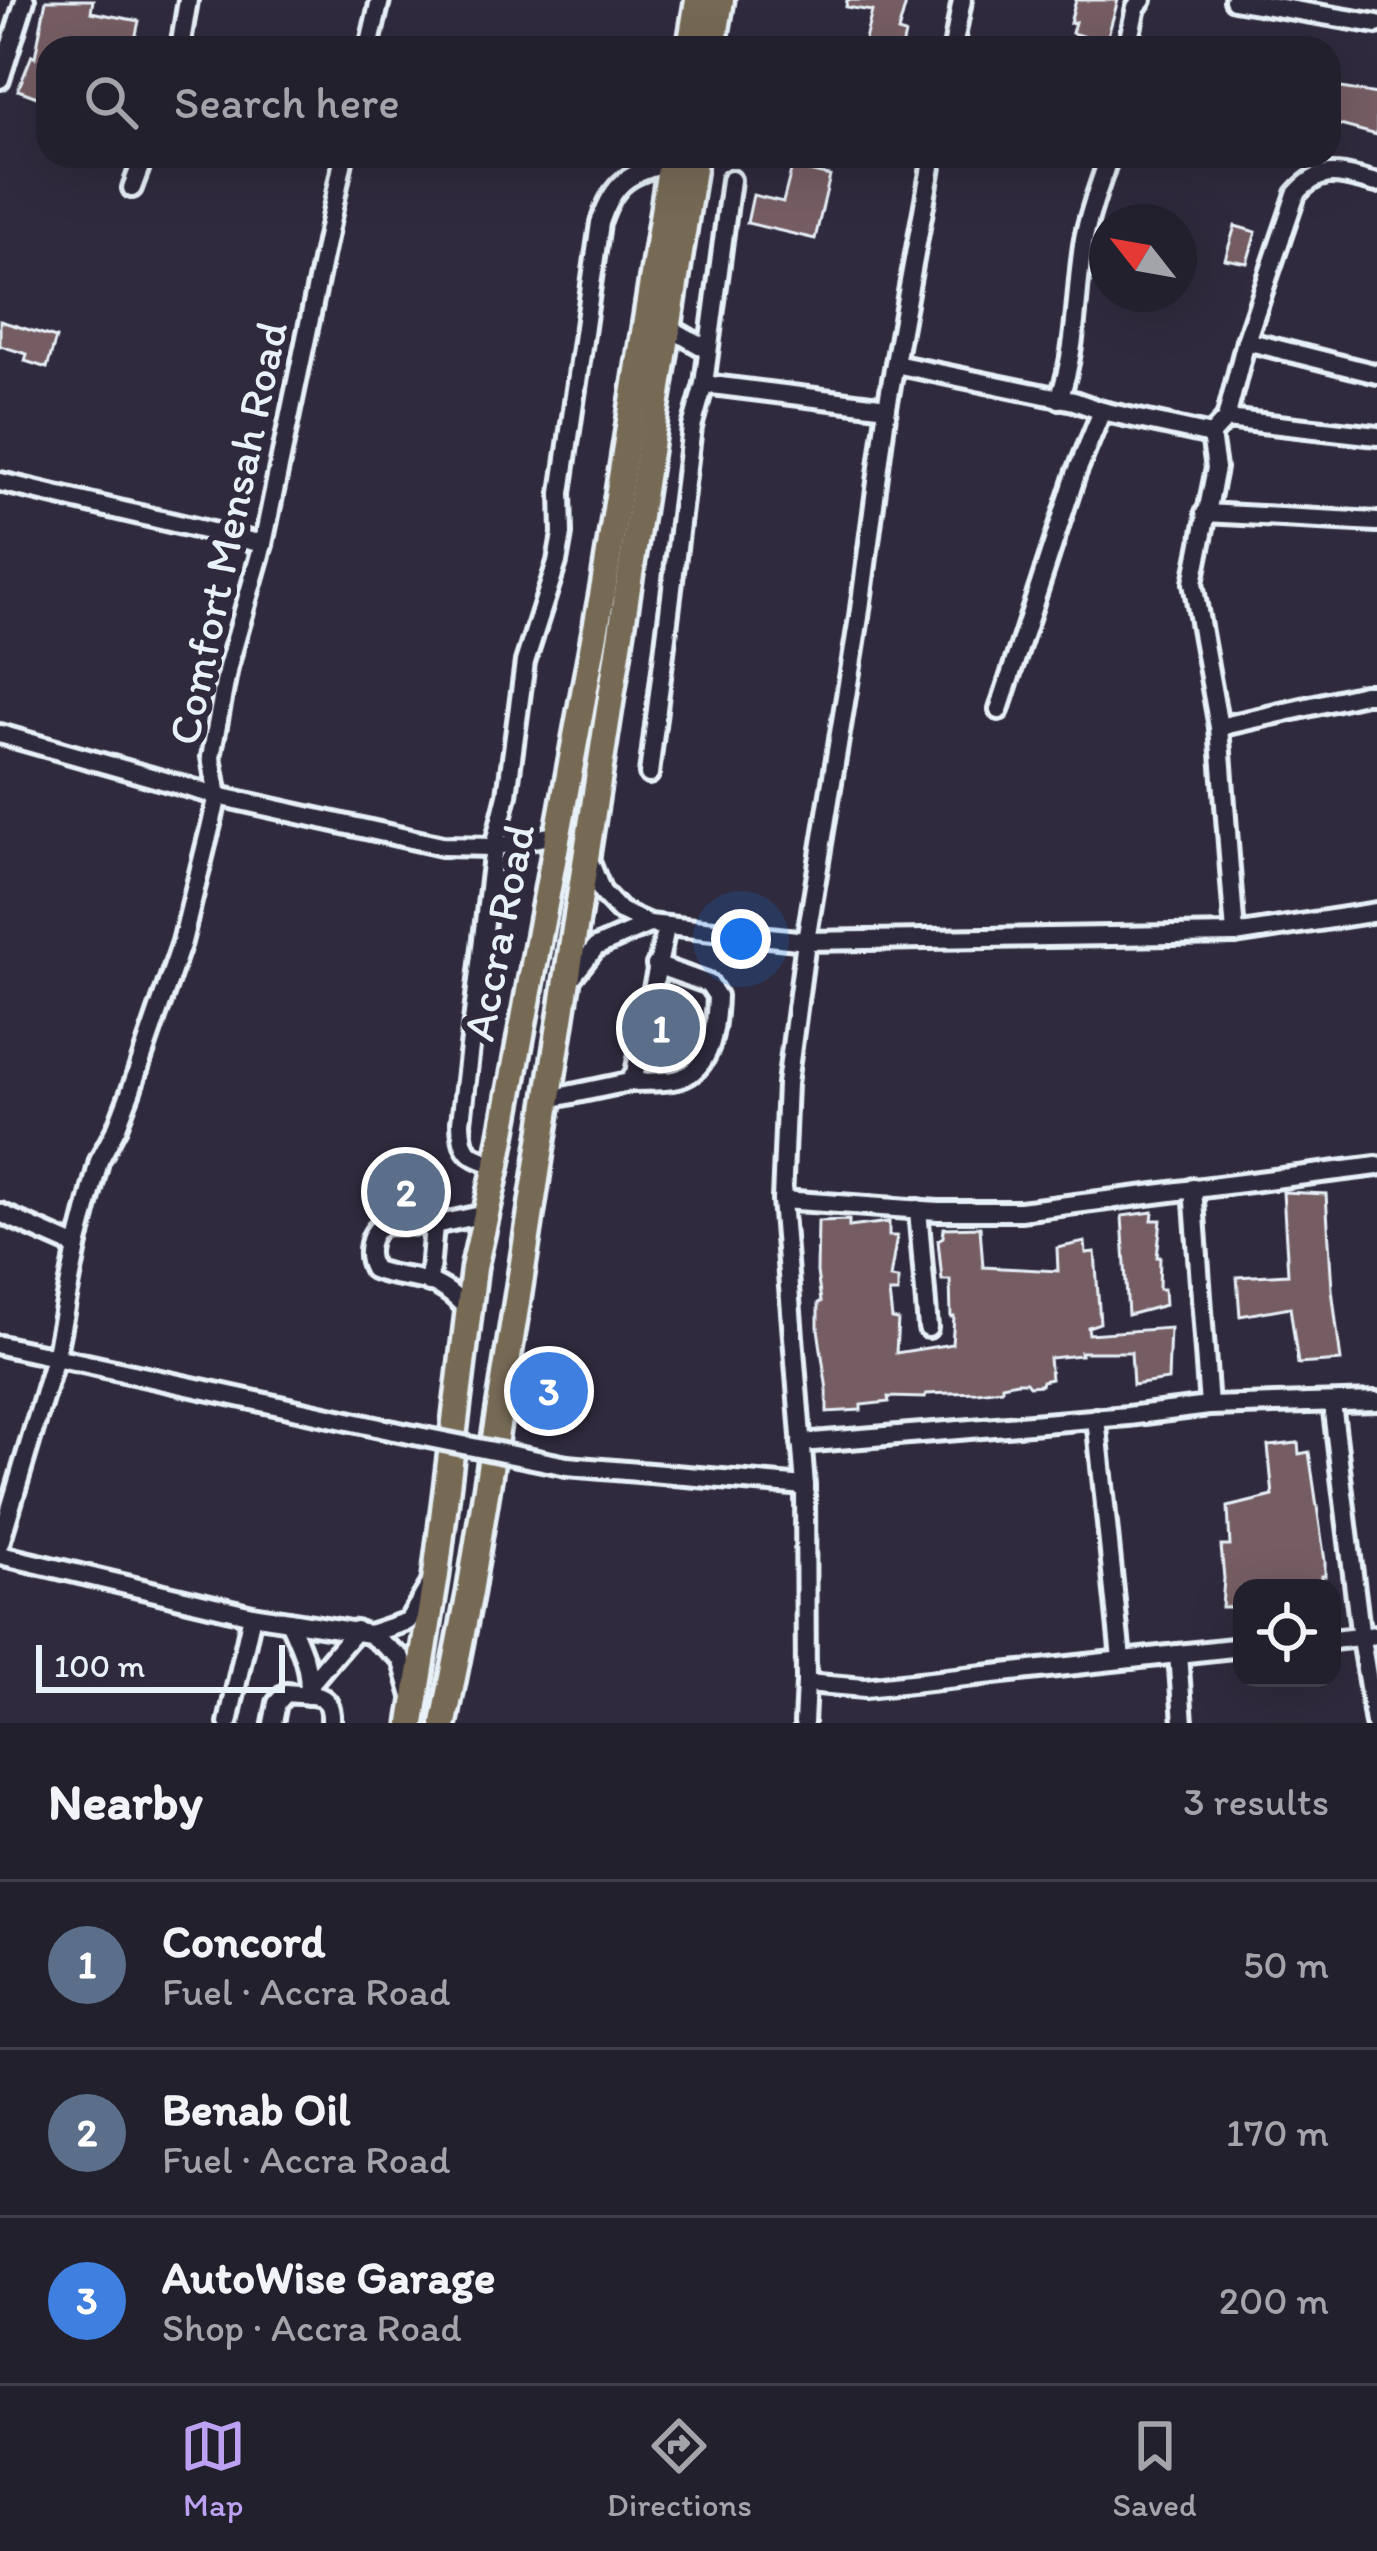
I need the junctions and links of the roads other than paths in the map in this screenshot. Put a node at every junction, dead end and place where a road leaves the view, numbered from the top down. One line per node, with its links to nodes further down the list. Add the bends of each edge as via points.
1 (26, 0): 16 (street)
2 (188, 0): 10 (street)
3 (380, 0): 11 (street)
4 (698, 0): 12 (highway)
5 (721, 0): 13 (highway)
6 (962, 0): 14 (street)
7 (1142, 0): 15 (street)
8 (1234, 0): 9 (street)
9 (1377, 24)
10 (182, 36)
11 (372, 36)
12 (692, 36)
13 (715, 36)
14 (955, 36)
15 (1130, 36)
16 (0, 79)
17 (140, 168): 26 (street)
18 (341, 168): 42 (street, Comfort Mensah Road)
19 (647, 168): 50 (street, via 624,178 600,224 560,493 562,534 525,662)
20 (677, 168): 49 (highway, Accra Road)
21 (678, 168): 27 (highway, Accra Road)
22 (931, 168): 30 (street)
23 (1105, 168): 33 (street, via 1085,234 1075,338)
24 (731, 180): 29 (street)
25 (1377, 183): 28 (street, via 1329,172 1296,194)
26 (133, 188)
27 (670, 328): 29 (street); 51 (highway, Accra Road)
28 (1246, 341): 31 (street); 36 (street)
29 (708, 350): 32 (street)
30 (895, 364): 33 (street); 34 (street)
31 (1377, 374)
32 (704, 384): 34 (street); 47 (street)
33 (1059, 400): 35 (street)
34 (887, 407): 55 (street)
35 (1102, 411): 37 (street); 44 (street)
36 (1226, 418): 37 (street); 38 (street)
37 (1211, 435): 40 (street, via 1216,468)
38 (1377, 436)
39 (0, 482): 42 (street)
40 (1205, 513): 41 (street); 45 (street, via 1193,584)
41 (1377, 522)
42 (263, 544): 48 (street, Comfort Mensah Road, via 211,757)
43 (1377, 694): 45 (street)
44 (999, 710)
45 (1219, 727): 54 (street)
46 (0, 734): 48 (street)
47 (649, 773)
48 (218, 796): 50 (street, Comfort Mensah Road, via 442,847); 68 (street, via 182,942 99,1161)
49 (559, 834): 50 (street, Comfort Mensah Road); 60 (highway, Accra Road)
50 (494, 847): 60 (street, via 461,1122 472,1158)
51 (587, 855): 53 (street, via 620,911); 57 (highway, Accra Road)
52 (1377, 912): 54 (street)
53 (657, 926): 55 (street); 56 (street); 57 (street, via 596,947)
54 (1235, 934): 55 (street)
55 (806, 941): 63 (street)
56 (656, 964): 58 (street); 58 (street, via 710,984 718,996 711,1046 691,1074)
57 (567, 984): 59 (highway, Accra Road)
58 (628, 1082): 59 (street)
59 (549, 1099): 96 (highway, Accra Road)
60 (497, 1165): 66 (highway, Accra Road)
61 (1377, 1166): 62 (street)
62 (1193, 1188): 64 (street, via 1020,1210); 76 (street)
63 (782, 1200): 64 (street); 78 (street)
64 (918, 1209): 71 (street)
65 (0, 1213): 68 (street)
66 (486, 1214): 67 (street); 70 (highway, Accra Road)
67 (434, 1225): 69 (street); 69 (street, via 378,1227 369,1253 380,1273)
68 (77, 1247): 73 (street)
69 (429, 1283): 70 (street)
70 (469, 1310): 82 (highway, Accra Road)
71 (928, 1328)
72 (0, 1345): 73 (street)
73 (55, 1358): 79 (street, bridge, via 567,1466); 80 (street)
74 (1377, 1402): 75 (street)
75 (1332, 1403): 76 (street); 86 (street)
76 (1209, 1406): 77 (street)
77 (1096, 1418): 78 (street); 89 (street)
78 (801, 1443): 79 (street)
79 (805, 1486): 90 (street)
80 (0, 1544)
81 (0, 1555): 83 (street)
82 (436, 1575): 85 (street, via 408,1621); 92 (highway, Accra Road)
83 (252, 1615): 84 (street); 93 (street)
84 (289, 1621): 85 (street); 91 (street)
85 (363, 1632): 91 (street); 92 (street, via 401,1658)
86 (1369, 1637): 99 (street)
87 (1233, 1648): 88 (street)
88 (1178, 1654): 89 (street); 98 (street)
89 (1121, 1659): 90 (street, via 865,1688)
90 (806, 1683): 97 (street)
91 (309, 1689): 94 (street, via 280,1696); 95 (street, via 329,1702)
92 (413, 1714)
93 (228, 1723)
94 (273, 1723)
95 (332, 1723)
96 (444, 1723)
97 (804, 1723)
98 (1183, 1723)
99 (1375, 1723)

